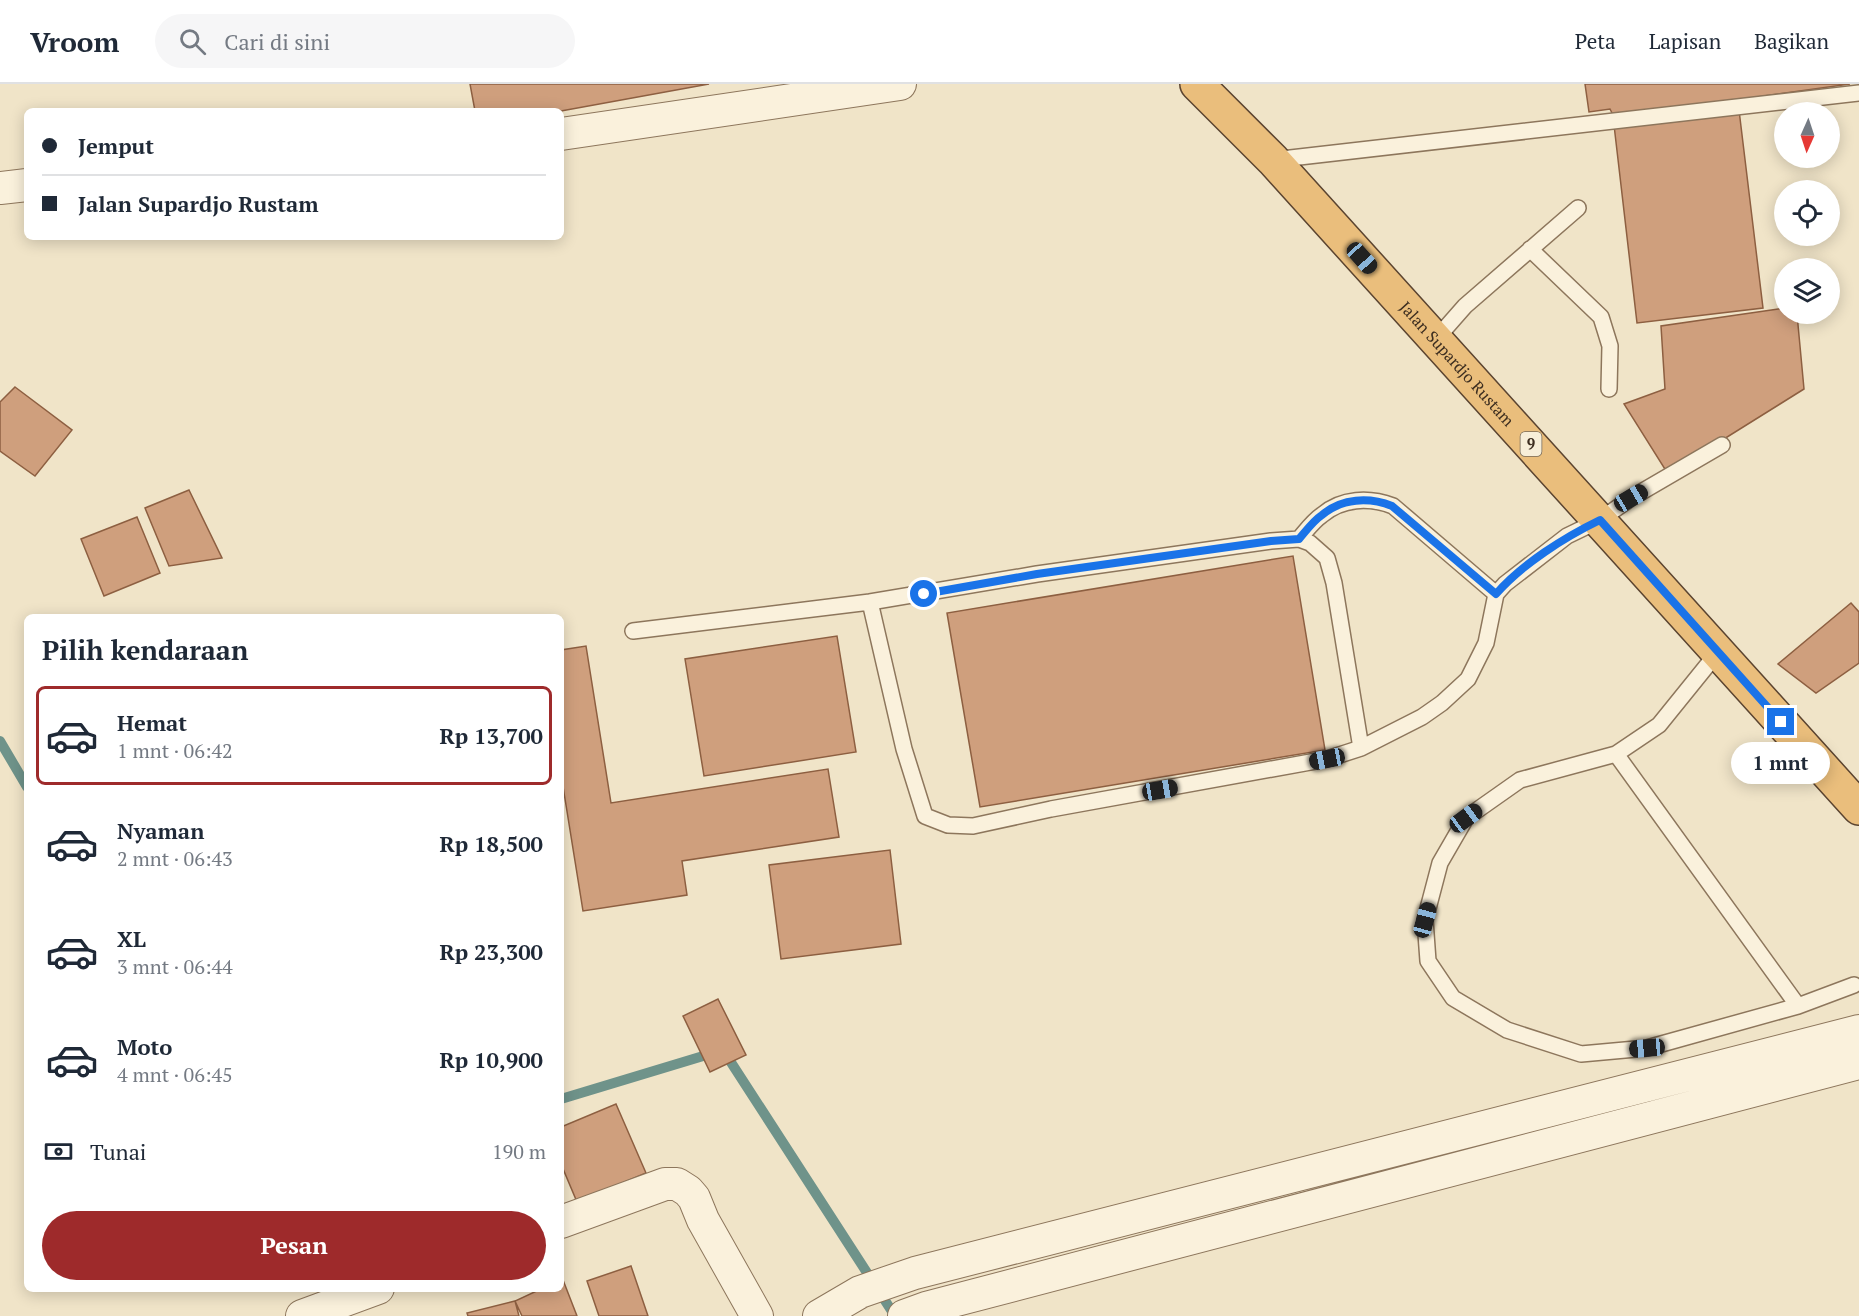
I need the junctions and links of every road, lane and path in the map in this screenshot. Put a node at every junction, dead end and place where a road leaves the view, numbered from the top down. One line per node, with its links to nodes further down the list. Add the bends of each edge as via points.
1 (900, 84): 4 (street)
2 (1197, 84): 5 (highway, Jalan Supardjo Rustam / 9)
3 (1859, 93): 5 (lane)
4 (564, 134)
5 (1273, 160): 10 (highway, Jalan Supardjo Rustam / 9)
6 (24, 185): 7 (street)
7 (0, 188)
8 (1578, 208): 9 (lane)
9 (1530, 249): 10 (lane, via 1465,306); 11 (lane, via 1601,317 1610,346)
10 (1436, 339): 13 (highway, Jalan Supardjo Rustam / 9)
11 (1609, 389)
12 (1722, 445): 13 (lane)
13 (1600, 520): 15 (lane, via 1567,536); 18 (highway, Jalan Supardjo Rustam / 9)
14 (1299, 539): 15 (lane, via 1322,514 1348,501 1377,500 1392,506); 16 (lane, via 1037,574); 19 (lane, via 1327,558)
15 (1496, 594): 19 (lane, via 1486,643 1468,679 1422,717)
16 (870, 602): 17 (lane); 19 (lane, via 904,749 925,816 948,825 974,826 1327,759)
17 (633, 631)
18 (1718, 652): 20 (lane, via 1659,725); 21 (highway, Jalan Supardjo Rustam / 9)
19 (1361, 748)
20 (1616, 754): 23 (lane); 23 (lane, via 1520,780 1466,818 1440,863 1425,920 1428,961 1454,998 1507,1030 1581,1054 1647,1048)
21 (1859, 808)
22 (1854, 985): 23 (lane)
23 (1797, 1006)
24 (1859, 1031): 31 (street, via 915,1273 860,1292)
25 (1859, 1063): 28 (street)
26 (564, 1221): 30 (street, via 665,1184 677,1184 694,1198)
27 (367, 1292): 29 (street)
28 (915, 1312)
29 (302, 1316)
30 (757, 1316)
31 (819, 1316)

